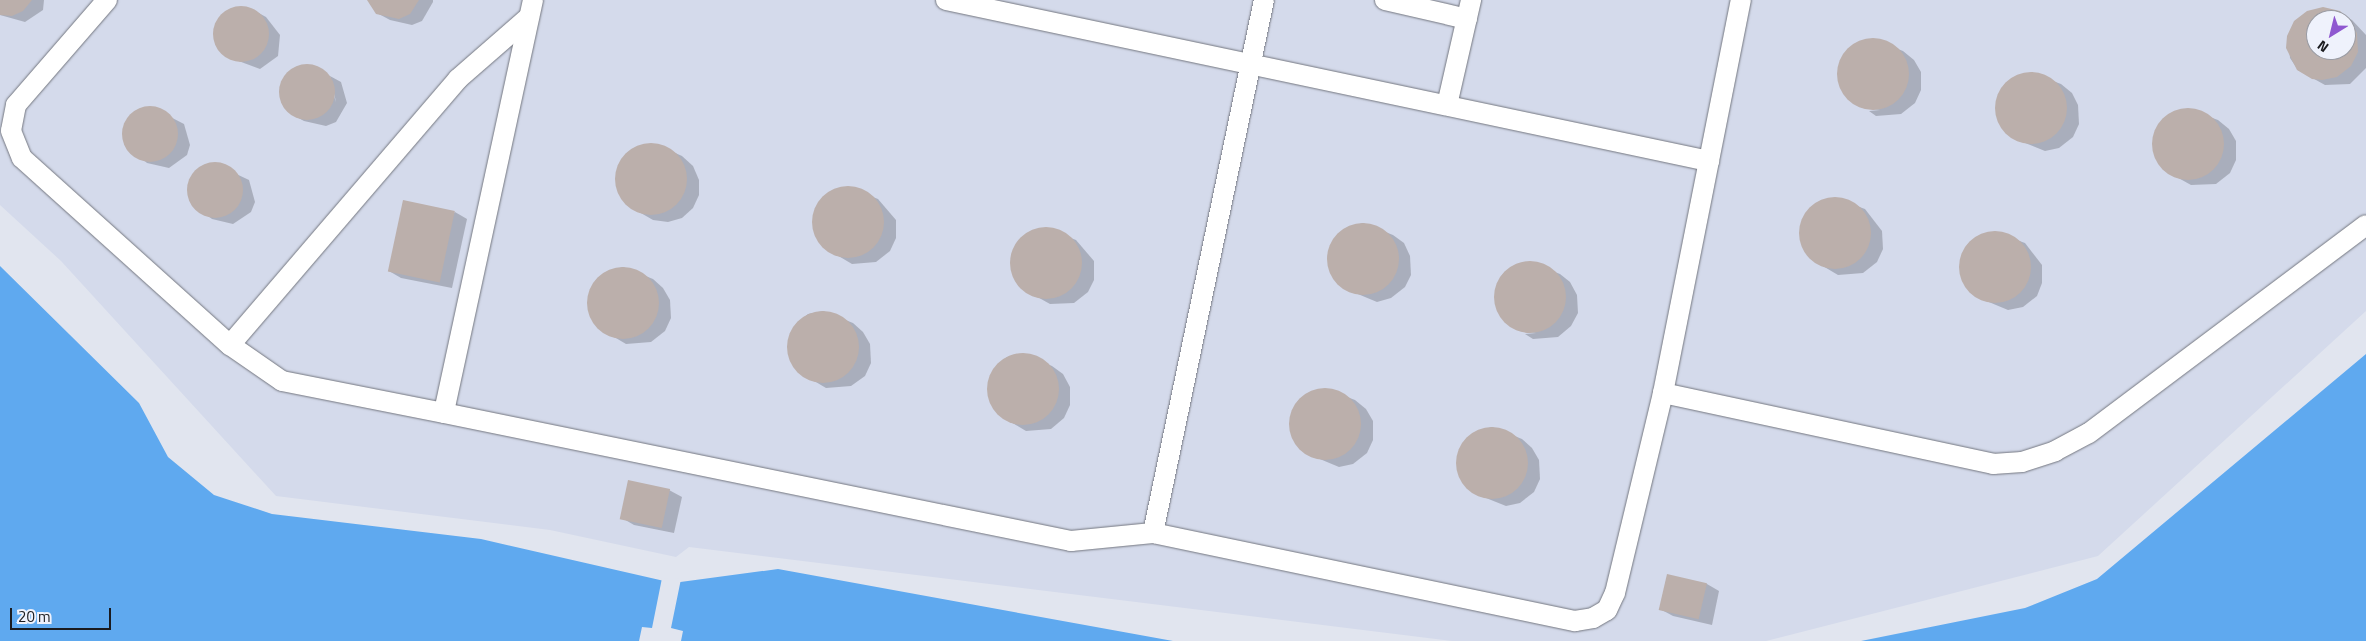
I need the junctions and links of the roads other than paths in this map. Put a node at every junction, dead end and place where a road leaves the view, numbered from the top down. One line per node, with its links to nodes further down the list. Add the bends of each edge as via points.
1 (107, 0): 13 (lane, via 16,105 11,131 22,158)
2 (946, 0): 6 (lane)
3 (1264, 0): 9 (lane)
4 (1386, 0): 8 (lane)
5 (1741, 0): 11 (lane)
6 (1015, 7): 9 (lane)
7 (531, 8): 13 (lane, via 458,79); 15 (lane)
8 (1469, 9): 10 (lane)
9 (1250, 64): 10 (lane); 16 (lane)
10 (1447, 105): 11 (lane)
11 (1709, 161): 14 (lane)
12 (2366, 225): 14 (lane, via 2089,432 2055,451 2022,462 1993,464)
13 (230, 345): 15 (lane, via 282,381)
14 (1663, 393): 16 (lane, via 1615,593 1607,610 1593,618 1575,621)
15 (444, 413): 16 (lane, via 1071,541)
16 (1153, 533)

